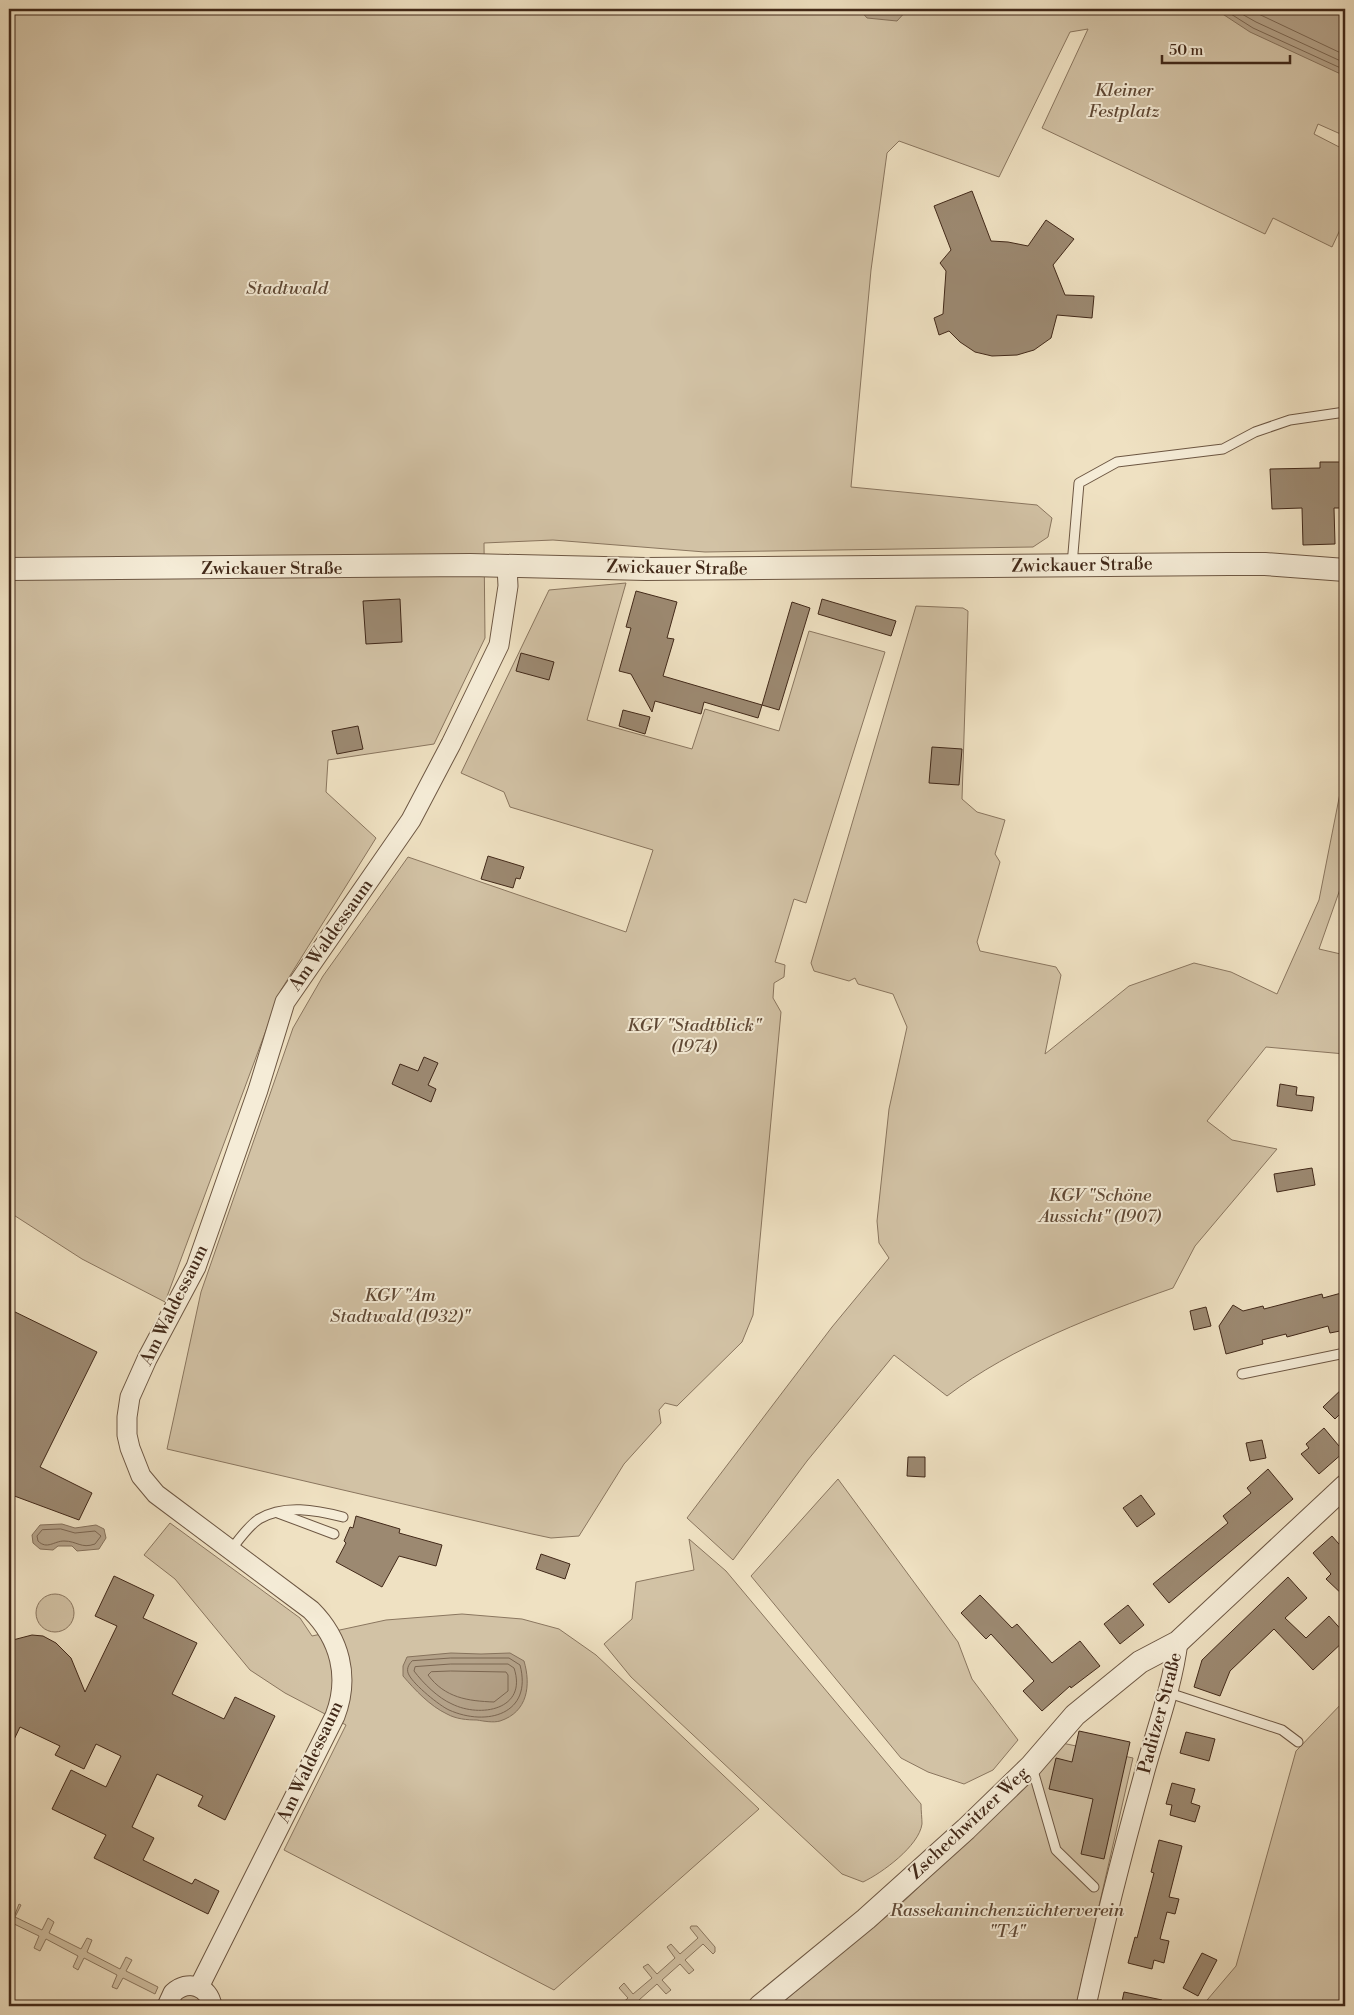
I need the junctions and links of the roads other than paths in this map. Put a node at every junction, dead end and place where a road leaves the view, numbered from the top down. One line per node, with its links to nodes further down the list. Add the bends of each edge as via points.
1 (1345, 412): 2 (lane, via 1290,420 1223,449 1117,462 1079,483)
2 (1072, 565): 3 (street, Zwickauer Straße, via 665,569); 5 (street, Zwickauer Straße, via 1265,564)
3 (507, 566): 4 (street, Zwickauer Straße); 12 (street, Am Waldessaum, via 508,586 498,644 411,820 284,1002 258,1090 196,1267 130,1397 127,1435 141,1476 156,1494)
4 (9, 569)
5 (1345, 570)
6 (1345, 1353): 7 (lane)
7 (1242, 1374)
8 (1345, 1486): 13 (street, Paditzer Straße)
9 (276, 1512): 10 (lane, via 299,1509); 11 (lane); 12 (lane, via 258,1520)
10 (343, 1517)
11 (334, 1534)
12 (230, 1551): 18 (street, Am Waldessaum, via 322,1621 338,1650 342,1667 341,1700)
13 (1178, 1642): 14 (street, Paditzer Straße); 16 (street, Zschechwitzer Weg, via 1140,1662 1075,1715)
14 (1169, 1693): 15 (lane, via 1282,1730); 22 (street, Paditzer Straße, via 1109,1900)
15 (1298, 1742)
16 (1031, 1766): 17 (lane, via 1056,1850); 21 (street, Zschechwitzer Weg, via 966,1830 866,1919)
17 (1094, 1887)
18 (199, 1988): 19 (street, via 180,1987 170,1996); 20 (street, via 210,1998)
19 (168, 2006)
20 (212, 2006)
21 (760, 2006)
22 (1086, 2006)

